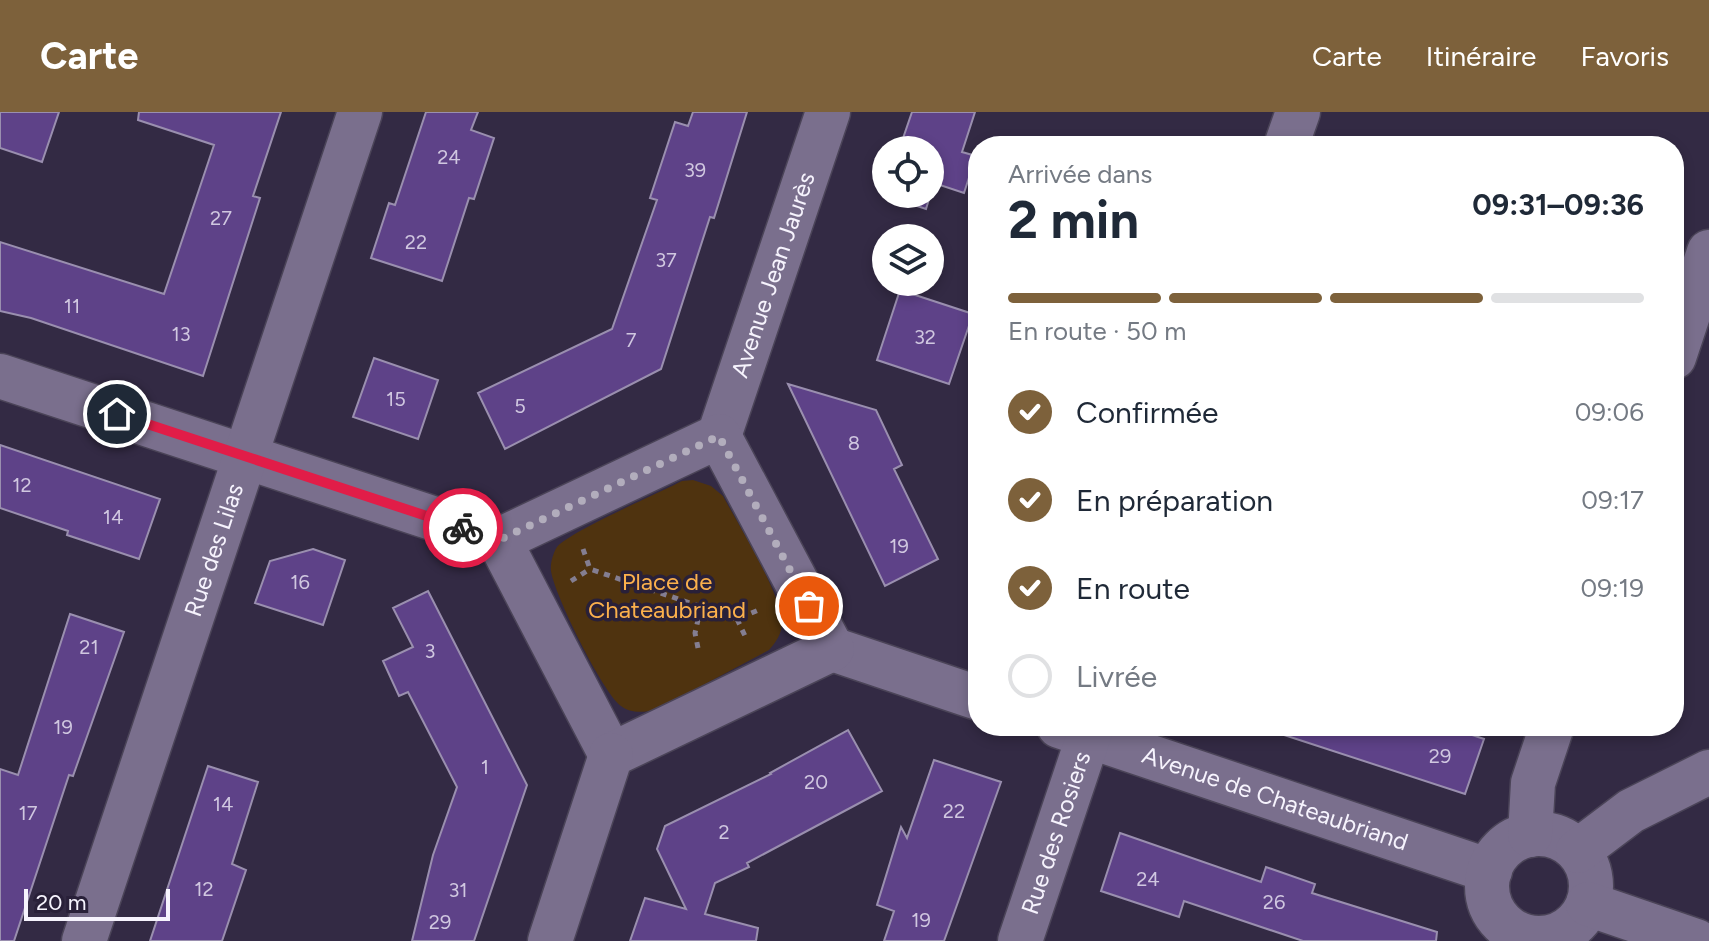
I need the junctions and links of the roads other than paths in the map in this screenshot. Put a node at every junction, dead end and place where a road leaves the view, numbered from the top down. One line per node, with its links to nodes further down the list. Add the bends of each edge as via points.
1 (360, 112): 9 (street, Rue des Lilas)
2 (828, 112): 8 (street, Avenue Jean Jaurès)
3 (1298, 112): 4 (street)
4 (1290, 136)
5 (1709, 252): 6 (street)
6 (1684, 327)
7 (0, 376): 9 (street)
8 (719, 436): 10 (street); 11 (street)
9 (245, 457): 10 (street); 23 (street, Rue des Lilas)
10 (499, 540): 16 (street)
11 (832, 649): 12 (street); 16 (street)
12 (968, 695)
13 (1078, 736): 25 (street, Rue des Rosiers)
14 (1100, 736): 20 (street, Avenue de Chateaubriand)
15 (1549, 736): 18 (street, via 1533,783)
16 (611, 755): 24 (street)
17 (1709, 772): 19 (street, via 1631,811)
18 (1530, 835): 19 (street, via 1556,837); 20 (street, via 1505,847)
19 (1578, 851): 21 (street, via 1589,871)
20 (1490, 871): 22 (street, via 1487,886 1496,915)
21 (1588, 904): 22 (street, via 1571,927); 26 (street)
22 (1524, 937)
23 (84, 941)
24 (550, 941)
25 (1020, 941)
26 (1696, 941)

